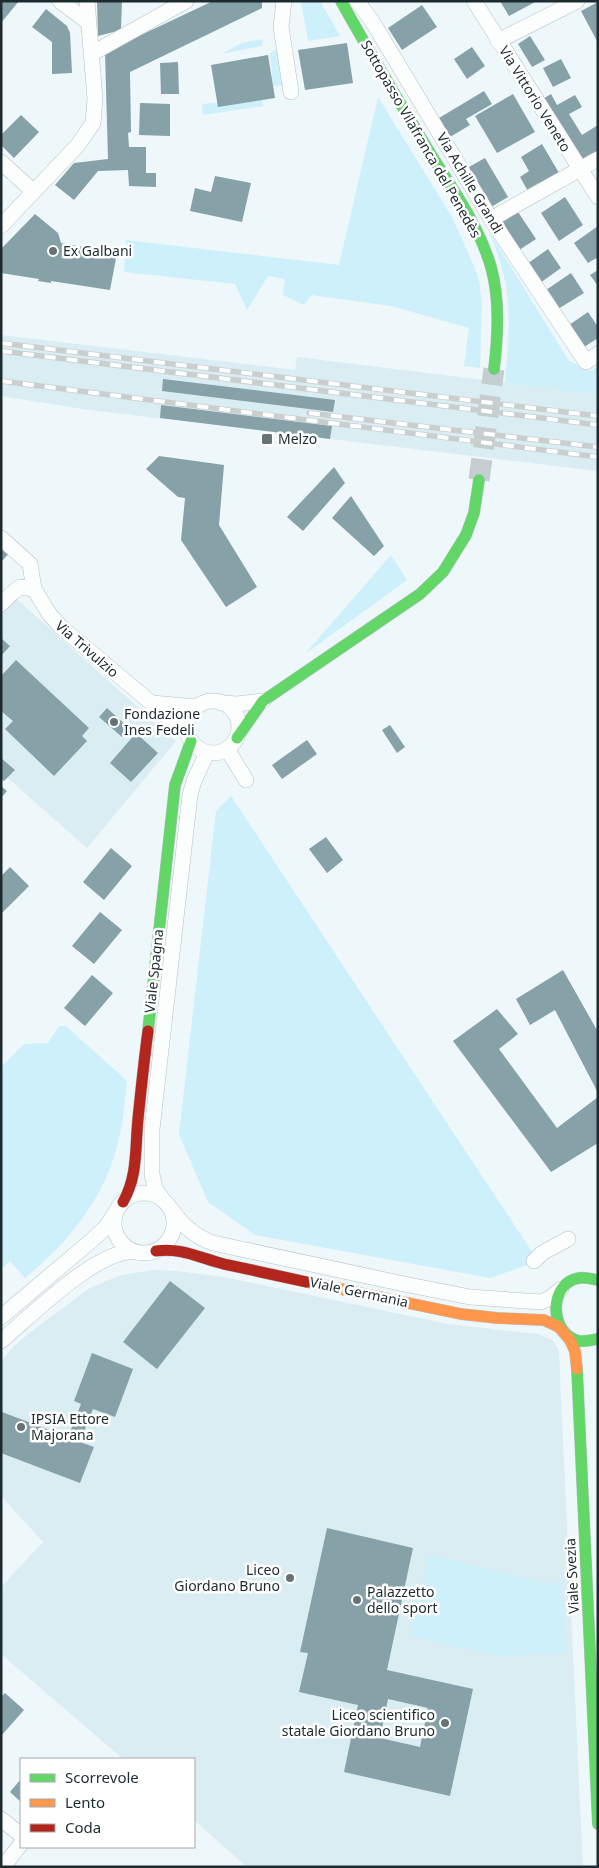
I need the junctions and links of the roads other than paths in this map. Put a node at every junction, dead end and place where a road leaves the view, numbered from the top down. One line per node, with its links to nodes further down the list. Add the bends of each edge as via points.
1 (60, 1): 9 (street)
2 (87, 1): 9 (street)
3 (186, 1): 11 (street)
4 (284, 1): 12 (street, via 281,27)
5 (341, 1): 21 (street, Sottopasso Vilafranca del Penedès, via 484,249 497,296)
6 (357, 1): 18 (street, Via Achille Grandi, via 377,28)
7 (474, 1): 10 (street, Via Vittorio Veneto)
8 (577, 1): 10 (street)
9 (88, 22): 11 (street)
10 (498, 41): 15 (street, Via Vittorio Veneto)
11 (91, 54): 16 (street, via 95,107 92,123 78,145)
12 (291, 92)
13 (598, 159): 15 (street)
14 (1, 162): 16 (street)
15 (579, 169): 17 (street, Via Vittorio Veneto); 18 (street)
16 (33, 191): 19 (street)
17 (598, 197)
18 (491, 219): 20 (street, Via Achille Grandi)
19 (1, 226)
20 (592, 358)
21 (494, 369)
22 (479, 480): 26 (street, via 464,540 435,580 420,594)
23 (1, 538): 24 (street, Via Trivulzio, via 30,564)
24 (34, 589): 25 (street, via 20,587); 27 (street, Via Trivulzio, via 61,627)
25 (1, 604)
26 (263, 701): 28 (street); 31 (street)
27 (152, 703): 29 (street, Via Trivulzio); 30 (street, Via Trivulzio)
28 (221, 703): 29 (street, via 213,701); 31 (street, via 237,717 239,727)
29 (196, 707): 30 (street, via 187,723)
30 (189, 737): 32 (street, via 198,749); 35 (street, Viale Spagna, via 175,785 138,1119 135,1173)
31 (232, 744): 32 (street, via 214,754); 33 (street)
32 (207, 753): 34 (street, Viale Spagna, via 190,795 153,1120 152,1174 155,1188)
33 (246, 780)
34 (167, 1205): 35 (street, via 155,1195 142,1193 133,1195); 37 (street, via 174,1222 172,1234 167,1243); 41 (street, Viale Germania, via 186,1227 220,1245 430,1290 536,1302 550,1298)
35 (120, 1207): 38 (street, via 114,1225 116,1235); 42 (street, via 91,1241)
36 (568, 1239): 39 (street)
37 (156, 1251): 38 (street); 43 (street, Viale Germania, via 185,1251 226,1264 454,1312 546,1321)
38 (135, 1252): 45 (street, via 110,1256 90,1267)
39 (534, 1261)
40 (598, 1280): 41 (street, via 578,1278)
41 (562, 1288): 43 (street, Viale Svezia, via 554,1311)
42 (1, 1316)
43 (563, 1331): 44 (street, Viale Germania, via 580,1341); 47 (street, Viale Svezia, via 574,1346 576,1356)
44 (598, 1340)
45 (1, 1341)
46 (1, 1818): 48 (street)
47 (598, 1824)
48 (20, 1834)
49 (20, 1845): 50 (street)
50 (3, 1867)

